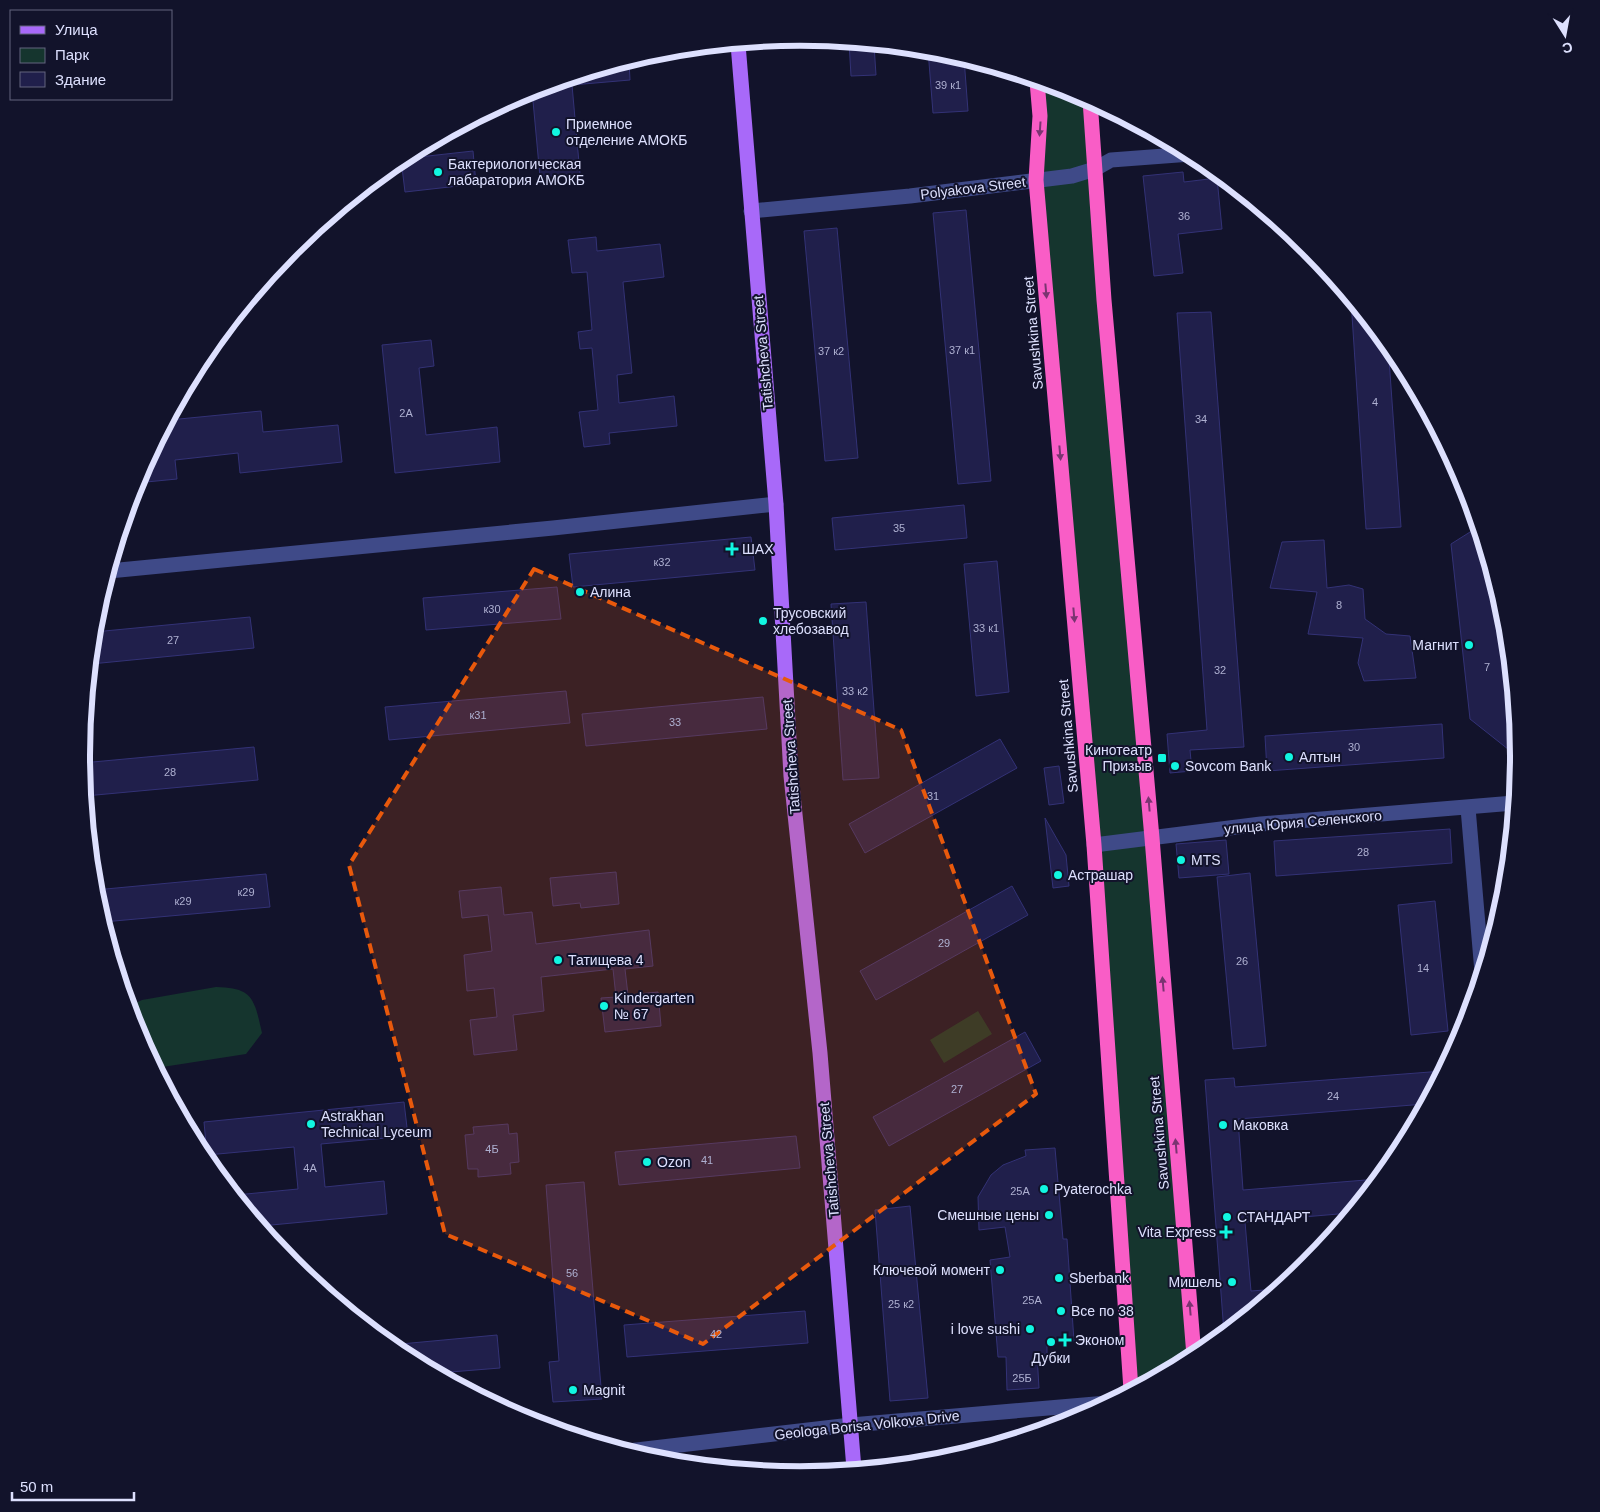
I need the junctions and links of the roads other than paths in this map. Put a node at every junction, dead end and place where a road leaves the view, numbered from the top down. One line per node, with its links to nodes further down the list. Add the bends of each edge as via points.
1 (738, 49): 7 (main road, Tatishcheva Street)
2 (1038, 87): 6 (highway, Savushkina Street, one-way to 6, via 1040,116)
3 (1091, 108): 5 (highway, Savushkina Street)
4 (1177, 155): 5 (street, Polyakova Street, via 1110,160)
5 (1095, 169): 6 (street, Polyakova Street, via 1072,176); 12 (highway, Savushkina Street, one-way to 5)
6 (1036, 180): 7 (street, Polyakova Street); 13 (highway, Savushkina Street, one-way to 13)
7 (751, 211): 8 (main road, Tatishcheva Street)
8 (776, 504): 9 (street); 18 (main road, Tatishcheva Street, via 791,776 820,1053)
9 (114, 570)
10 (1508, 805): 11 (street, улица Юрия Селенского)
11 (1468, 808): 12 (street, улица Юрия Селенского, via 1261,824); 14 (street)
12 (1152, 838): 13 (street, улица Юрия Селенского); 15 (highway, Savushkina Street, one-way to 12)
13 (1094, 845): 16 (highway, Savushkina Street)
14 (1481, 957)
15 (1193, 1346)
16 (1131, 1384)
17 (1088, 1405): 18 (street, Geologa Borisa Volkova Drive)
18 (851, 1426): 19 (street, Geologa Borisa Volkova Drive); 20 (main road, Tatishcheva Street)
19 (647, 1449)
20 (854, 1463)

